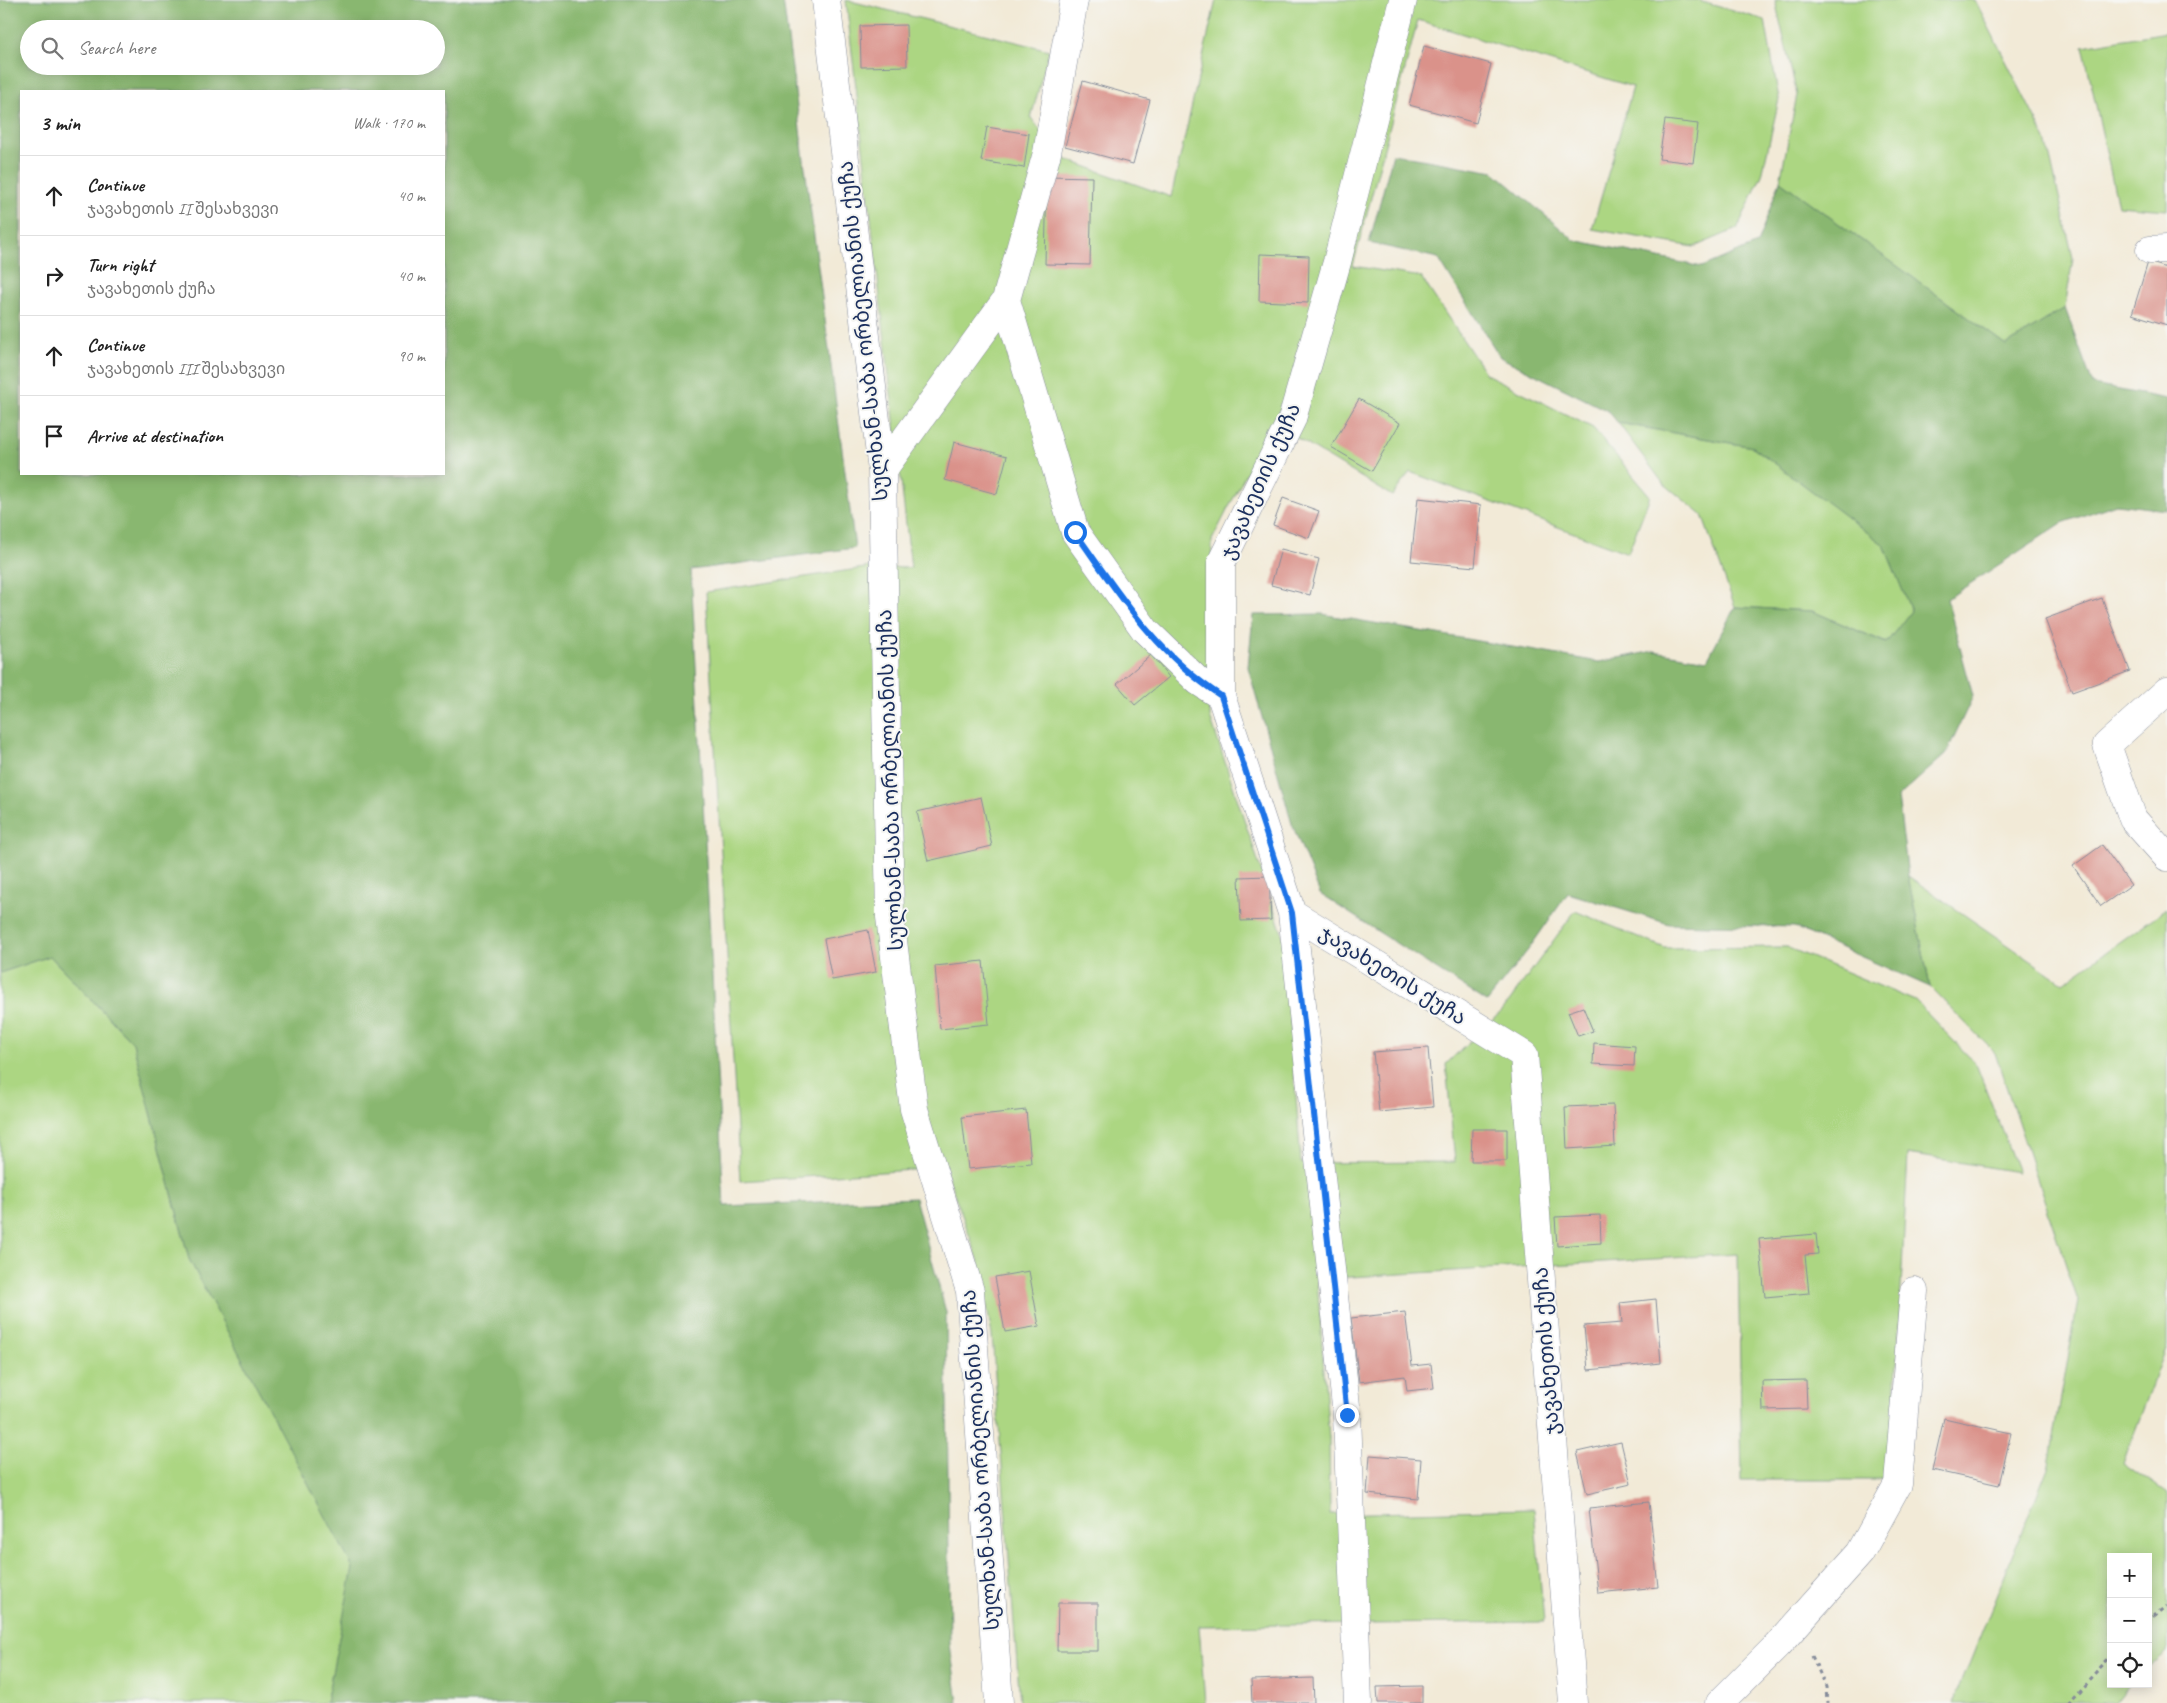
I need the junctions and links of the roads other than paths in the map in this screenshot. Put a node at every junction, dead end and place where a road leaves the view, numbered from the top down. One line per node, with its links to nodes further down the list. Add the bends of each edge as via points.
1 (826, 0): 5 (street, სულხან-საბა ორბელიანის ქუჩა)
2 (1074, 0): 4 (street, via 1047,153)
3 (1403, 0): 7 (street, ჯავახეთის ქუჩა, via 1337,262 1292,419 1221,563)
4 (1006, 300): 5 (street); 7 (street, via 1075,532 1145,630 1198,681)
5 (882, 471): 11 (street, სულხან-საბა ორბელიანის ქუჩა, via 890,916 914,1109 970,1291)
6 (2167, 691): 8 (street, via 2107,745 2133,819)
7 (1221, 696): 9 (street, ჯავახეთის ქუჩა)
8 (2167, 857)
9 (1292, 913): 12 (street, via 1347,1415); 13 (street, ჯავახეთის ქუჩა, via 1524,1055)
10 (1914, 1291): 14 (street, via 1898,1484 1860,1553 1777,1646)
11 (999, 1703)
12 (1358, 1703)
13 (1573, 1703)
14 (1720, 1703)

